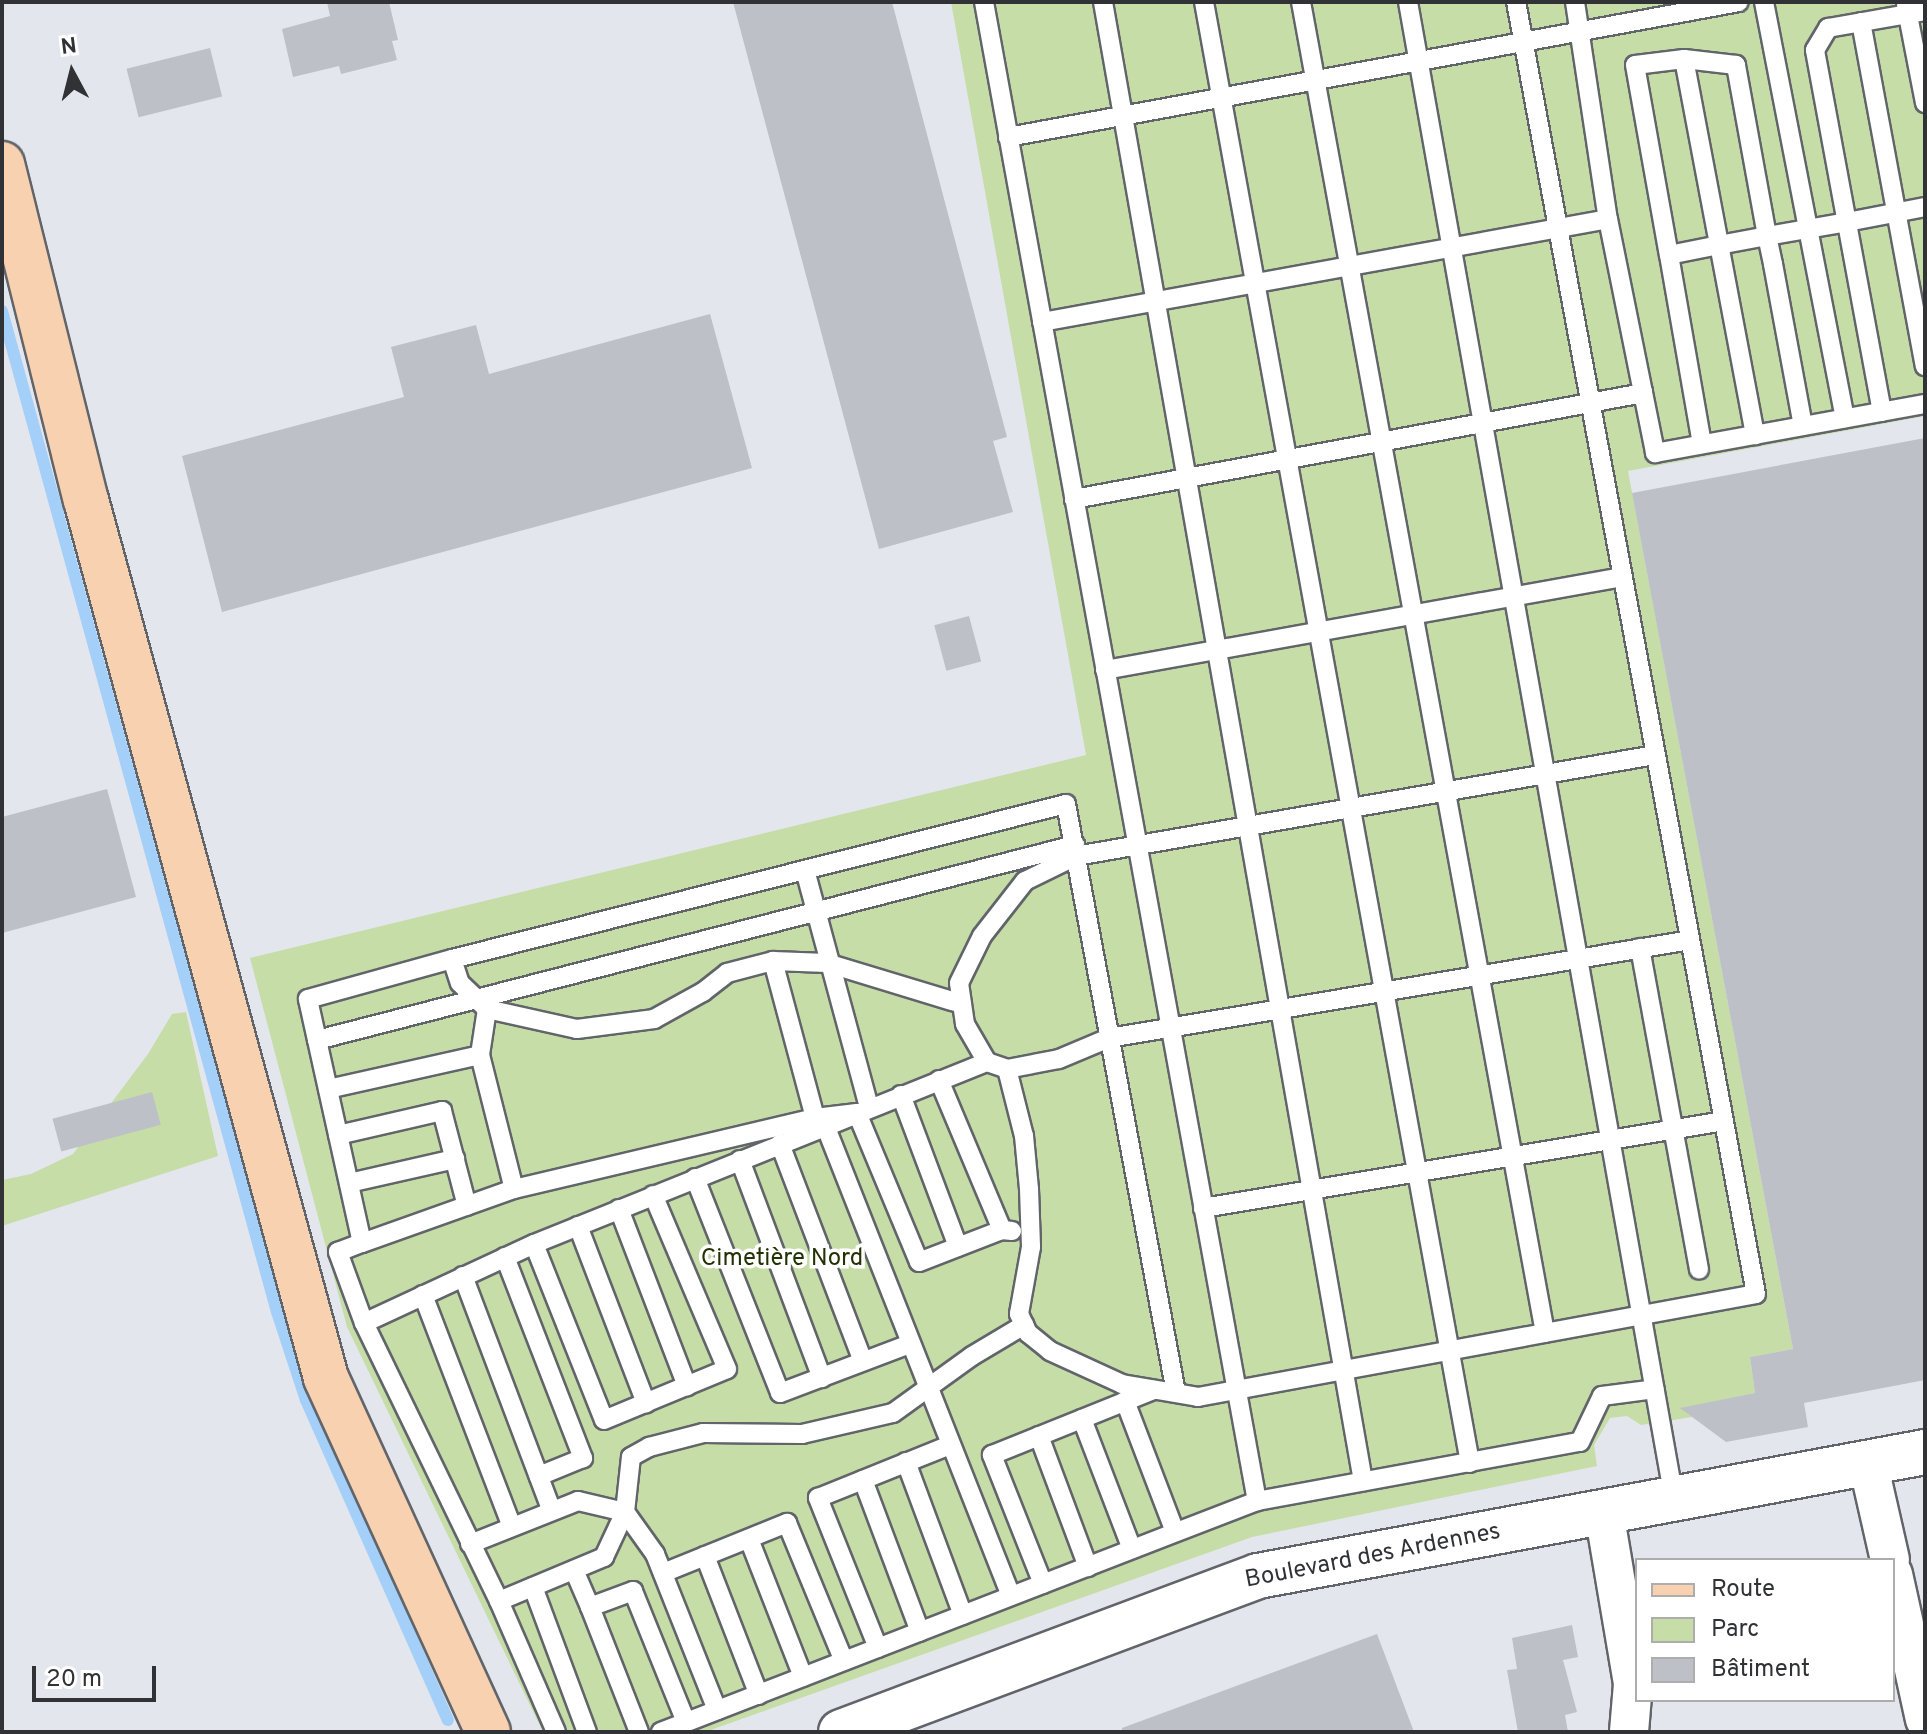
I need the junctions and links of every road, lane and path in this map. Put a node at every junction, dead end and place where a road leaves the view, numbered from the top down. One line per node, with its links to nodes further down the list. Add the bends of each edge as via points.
1 (984, 2): 20 (lane)
2 (1103, 2): 19 (lane)
3 (1204, 2): 17 (lane)
4 (1301, 2): 16 (lane)
5 (1408, 2): 15 (lane)
6 (1516, 2): 13 (lane)
7 (1575, 2): 12 (lane)
8 (1739, 2): 12 (lane)
9 (1764, 2): 27 (lane)
10 (1913, 9): 11 (lane); 18 (lane)
11 (1861, 22): 23 (lane); 25 (lane, via 1828,28 1815,50)
12 (1580, 31): 13 (lane); 24 (lane)
13 (1523, 42): 15 (lane); 26 (lane)
14 (1684, 59): 28 (lane, via 1736,65); 29 (lane); 31 (lane, via 1635,65)
15 (1417, 61): 16 (lane); 30 (lane)
16 (1315, 80): 17 (lane); 32 (lane)
17 (1221, 97): 19 (lane); 33 (lane)
18 (1925, 103)
19 (1123, 116): 20 (lane); 34 (lane)
20 (1008, 137): 35 (lane)
21 (2, 164): 171 (main road, via 94,530 326,1378)
22 (1925, 207): 23 (lane)
23 (1897, 213): 25 (lane); 36 (lane)
24 (1608, 219): 26 (lane); 37 (lane)
25 (1847, 222): 27 (lane); 40 (lane)
26 (1558, 228): 30 (lane); 38 (lane)
27 (1808, 229): 28 (lane); 41 (lane)
28 (1767, 236): 29 (lane); 43 (lane)
29 (1719, 245): 31 (lane); 44 (lane)
30 (1454, 247): 32 (lane); 42 (lane)
31 (1669, 255): 46 (lane)
32 (1349, 266): 33 (lane); 45 (lane)
33 (1255, 283): 34 (lane); 47 (lane)
34 (1156, 302): 35 (lane); 48 (lane)
35 (1042, 322): 49 (lane)
36 (1925, 366)
37 (1643, 393): 38 (lane); 46 (lane, via 1655,453)
38 (1590, 402): 42 (lane); 50 (lane)
39 (1925, 404): 40 (lane)
40 (1882, 412): 41 (lane)
41 (1845, 418): 43 (lane)
42 (1485, 425): 45 (lane); 51 (lane)
43 (1803, 426): 44 (lane)
44 (1755, 435): 46 (lane)
45 (1382, 443): 47 (lane); 52 (lane)
46 (1702, 444)
47 (1287, 460): 48 (lane); 53 (lane)
48 (1186, 478): 49 (lane); 54 (lane)
49 (1074, 499): 55 (lane)
50 (1622, 577): 51 (lane); 56 (lane)
51 (1515, 597): 52 (lane); 57 (lane)
52 (1414, 615): 53 (lane); 58 (lane)
53 (1319, 632): 54 (lane); 59 (lane)
54 (1217, 650): 55 (lane); 60 (lane)
55 (1105, 670): 61 (lane)
56 (1655, 755): 57 (lane); 65 (lane)
57 (1546, 773): 58 (lane); 68 (lane)
58 (1446, 791): 59 (lane); 71 (lane)
59 (1350, 808): 60 (lane); 72 (lane)
60 (1248, 826): 61 (lane); 75 (lane)
61 (1137, 846): 62 (lane); 76 (lane)
62 (1076, 851): 63 (lane, via 1066,804); 64 (lane); 74 (lane, via 1025,881 991,925 959,983); 77 (lane)
63 (805, 870): 64 (lane); 67 (lane)
64 (814, 912): 70 (lane); 73 (lane)
65 (1690, 940): 66 (lane); 86 (lane)
66 (1640, 948): 68 (lane); 88 (lane)
67 (452, 959): 73 (lane, via 460,983); 78 (lane, via 308,999)
68 (1579, 959): 71 (lane); 90 (lane)
69 (773, 961): 70 (lane); 73 (lane, via 727,973 654,1019 577,1029); 87 (lane)
70 (827, 963): 74 (lane); 85 (lane)
71 (1480, 976): 72 (lane); 92 (lane)
72 (1384, 992): 75 (lane); 95 (lane)
73 (480, 1003): 78 (lane); 79 (lane)
74 (962, 1004): 80 (lane, via 965,1024)
75 (1280, 1009): 76 (lane); 99 (lane)
76 (1171, 1027): 77 (lane); 102 (lane)
77 (1109, 1038): 81 (lane, via 1059,1059); 128 (lane)
78 (317, 1040): 83 (lane)
79 (480, 1055): 83 (lane); 98 (lane)
80 (987, 1062): 81 (lane); 82 (lane)
81 (1007, 1069): 106 (lane, via 1024,1136)
82 (939, 1080): 84 (lane); 105 (lane)
83 (328, 1089): 89 (lane)
84 (901, 1095): 85 (lane); 109 (lane)
85 (863, 1110): 87 (lane); 109 (lane, via 919,1262)
86 (1724, 1121): 88 (lane); 114 (lane, via 1756,1294)
87 (820, 1122): 91 (lane); 98 (lane); 118 (lane)
88 (1673, 1130): 90 (lane); 111 (lane)
89 (338, 1135): 93 (lane, via 442,1111); 97 (lane)
90 (1611, 1140): 92 (lane); 114 (lane)
91 (780, 1144): 94 (lane); 120 (lane)
92 (1513, 1156): 95 (lane); 117 (lane)
93 (455, 1159): 97 (lane); 101 (lane)
94 (740, 1160): 96 (lane); 122 (lane)
95 (1417, 1172): 99 (lane); 119 (lane)
96 (695, 1178): 100 (lane); 122 (lane, via 780,1393)
97 (349, 1183): 107 (lane)
98 (514, 1189): 101 (lane)
99 (1312, 1190): 102 (lane); 121 (lane)
100 (653, 1195): 103 (lane); 123 (lane, via 727,1369)
101 (467, 1206): 107 (lane)
102 (1203, 1208): 127 (lane)
103 (619, 1209): 104 (lane); 123 (lane)
104 (578, 1226): 108 (lane); 130 (lane)
105 (1002, 1230): 106 (lane); 109 (lane)
106 (1031, 1232): 116 (lane, via 1019,1314)
107 (362, 1243): 115 (lane, via 338,1252)
108 (534, 1244): 110 (lane); 130 (lane, via 604,1420)
109 (958, 1247)
110 (505, 1257): 112 (lane); 138 (lane, via 583,1458)
111 (1699, 1270)
112 (463, 1276): 113 (lane); 138 (lane)
113 (423, 1295): 115 (lane); 146 (lane)
114 (1642, 1315): 117 (lane); 126 (lane)
115 (364, 1323): 149 (lane)
116 (1024, 1325): 124 (lane); 125 (lane, via 1050,1351 1122,1384)
117 (1545, 1333): 119 (lane)
118 (910, 1344): 120 (lane); 124 (lane)
119 (1449, 1351): 121 (lane); 136 (lane)
120 (863, 1361): 122 (lane)
121 (1344, 1370): 127 (lane); 140 (lane)
122 (822, 1378)
123 (687, 1386): 130 (lane)
124 (927, 1388): 133 (lane); 144 (lane, via 893,1413 850,1426 802,1434 703,1433 649,1447 631,1457)
125 (1155, 1389): 128 (lane); 129 (lane)
126 (1655, 1389): 136 (lane, via 1602,1396 1580,1442); 141 (lane)
127 (1236, 1391): 128 (lane, via 1198,1397); 142 (lane)
128 (1176, 1393)
129 (1125, 1401): 131 (lane); 147 (lane)
130 (646, 1403)
131 (1082, 1419): 132 (lane); 150 (lane)
132 (1039, 1436): 153 (lane); 157 (lane, via 992,1455)
133 (950, 1445): 135 (lane); 159 (lane)
134 (1925, 1452): 137 (main road, Boulevard des Ardennes)
135 (906, 1462): 139 (lane); 162 (lane)
136 (1470, 1463): 140 (lane)
137 (1868, 1463): 141 (main road, Boulevard des Ardennes); 152 (street)
138 (539, 1476): 143 (lane)
139 (863, 1480): 163 (lane); 164 (lane, via 818,1498)
140 (1363, 1481): 142 (lane)
141 (1674, 1498): 145 (main road, Boulevard des Ardennes)
142 (1257, 1501): 147 (lane)
143 (552, 1511): 144 (lane, via 578,1501); 146 (lane)
144 (625, 1512): 154 (lane, via 604,1557); 155 (lane)
145 (1604, 1512): 176 (main road, Boulevard des Ardennes, via 1258,1576); 177 (street, via 1633,1684)
146 (512, 1527): 149 (lane)
147 (1175, 1532): 150 (lane)
148 (749, 1539): 151 (lane); 165 (lane, via 787,1523); 166 (lane)
149 (470, 1544): 160 (lane)
150 (1132, 1549): 153 (lane)
151 (705, 1556): 155 (lane); 167 (lane)
152 (1890, 1558)
153 (1088, 1567): 157 (lane)
154 (574, 1570): 158 (lane); 161 (lane)
155 (663, 1573): 168 (lane)
156 (1895, 1583): 169 (street)
157 (1043, 1584): 159 (lane)
158 (533, 1587): 160 (lane); 173 (lane)
159 (1011, 1596): 162 (lane)
160 (499, 1601): 172 (lane)
161 (590, 1607): 170 (lane, via 633,1591); 174 (lane)
162 (963, 1615): 163 (lane)
163 (920, 1632): 164 (lane)
164 (878, 1648): 165 (lane)
165 (844, 1661): 166 (lane)
166 (803, 1677): 167 (lane)
167 (759, 1695): 168 (lane)
168 (717, 1710): 170 (lane)
169 (1925, 1720)
170 (686, 1722): 175 (lane)
171 (488, 1732)
172 (556, 1732)
173 (587, 1732)
174 (639, 1732)
175 (661, 1732)
176 (841, 1732)
177 (1629, 1732)

